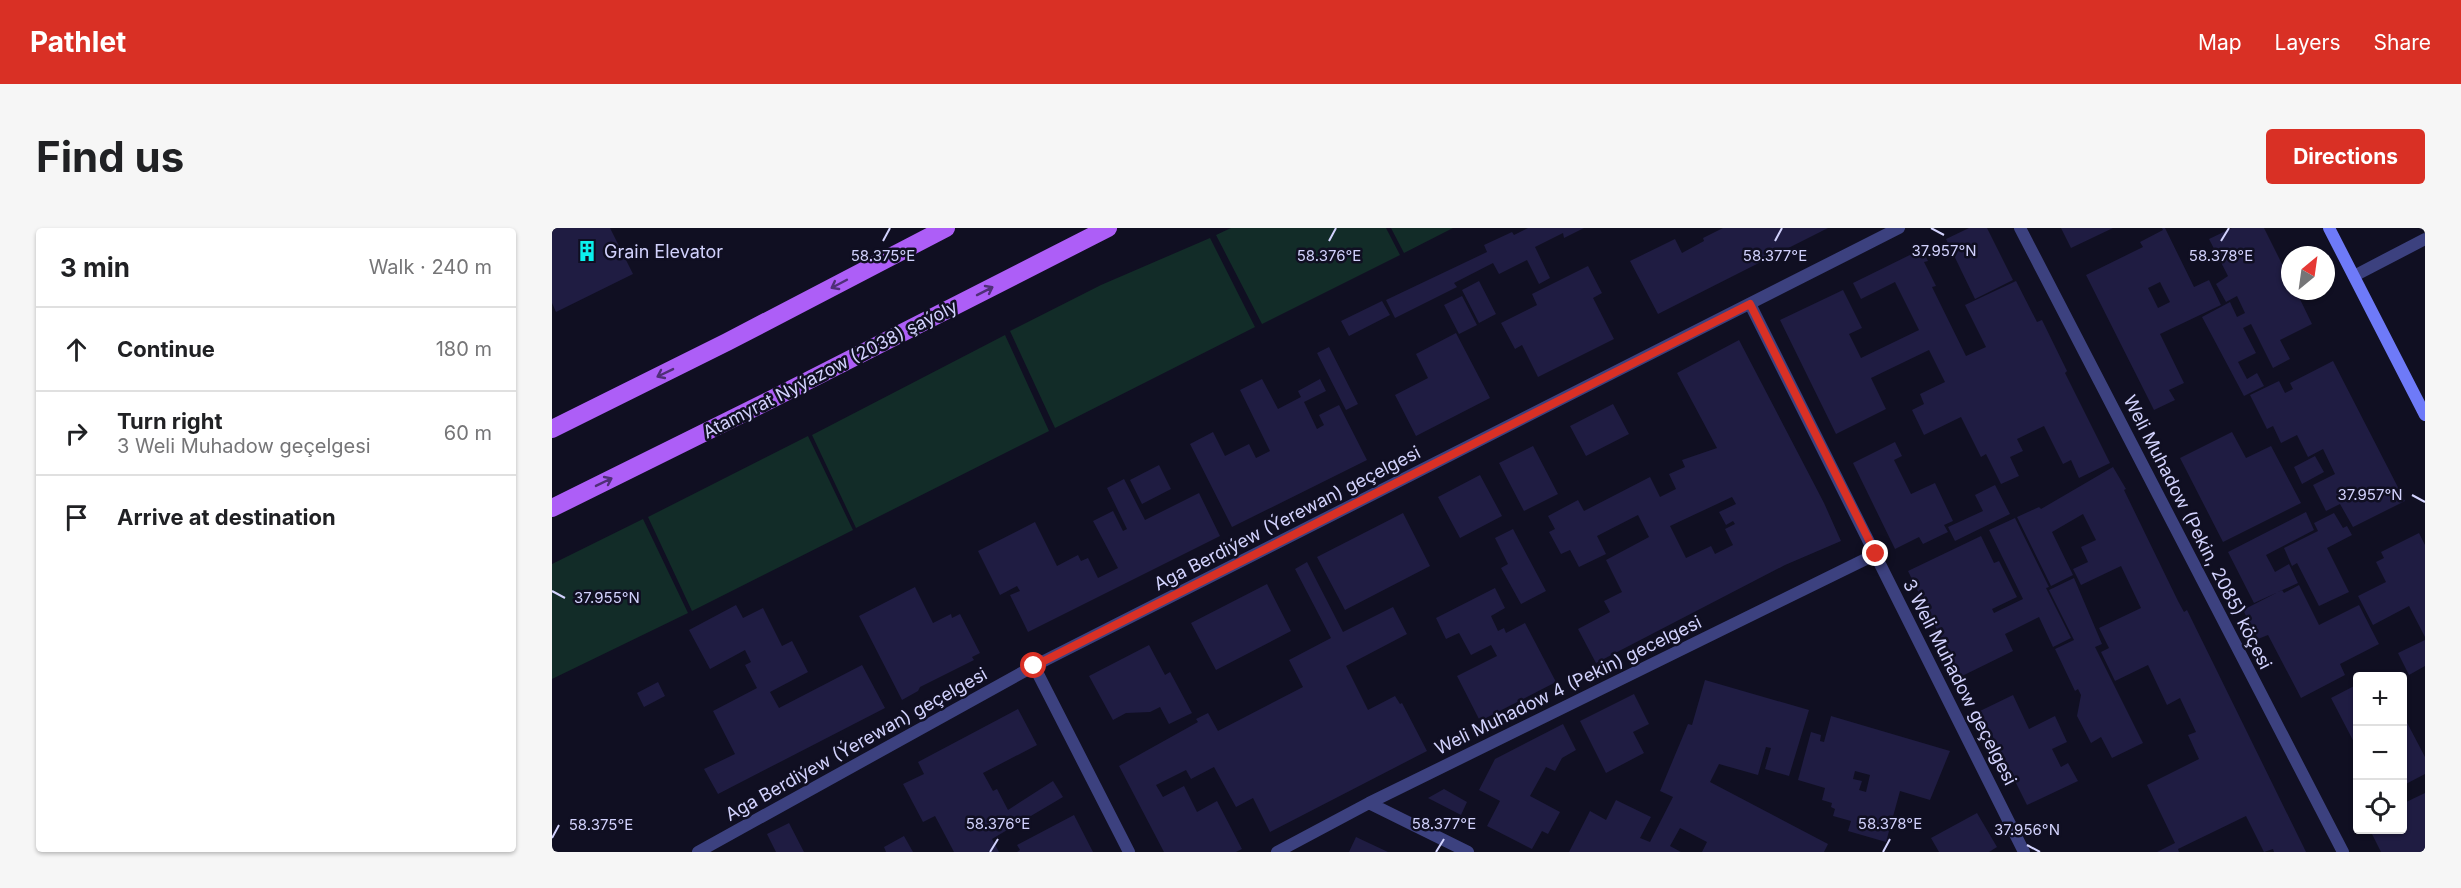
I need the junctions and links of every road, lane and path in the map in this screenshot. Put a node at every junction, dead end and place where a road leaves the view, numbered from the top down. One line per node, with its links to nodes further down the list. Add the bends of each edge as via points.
1 (946, 228): 10 (main road, one-way to 10)
2 (1108, 228): 11 (main road, Atamyrat Nyýazow (2038) şaýoly, one-way to 2)
3 (1899, 228): 8 (street, Aga Berdiýew (Ýerewan) geçelgesi)
4 (2020, 228): 20 (street, Weli Muhadow (Pekin, 2085) köçesi)
5 (2329, 228): 7 (street)
6 (2425, 239): 7 (street)
7 (2354, 276): 9 (street)
8 (1750, 304): 12 (street, 3 Weli Muhadow geçelgesi); 13 (street, Aga Berdiýew (Ýerewan) geçelgesi)
9 (2425, 415)
10 (552, 429)
11 (552, 508)
12 (1876, 554): 14 (street, Weli Muhadow 4 (Pekin) gecelgesi); 19 (street, 3 Weli Muhadow geçelgesi)
13 (1034, 666): 15 (street, Aga Berdiýew (Ýerewan) geçelgesi); 16 (street)
14 (1369, 803): 17 (street, Weli Muhadow 4 (Pekin) gecelgesi); 18 (street)
15 (698, 852)
16 (1129, 852)
17 (1277, 852)
18 (1468, 852)
19 (2024, 852)
20 (2343, 852)

